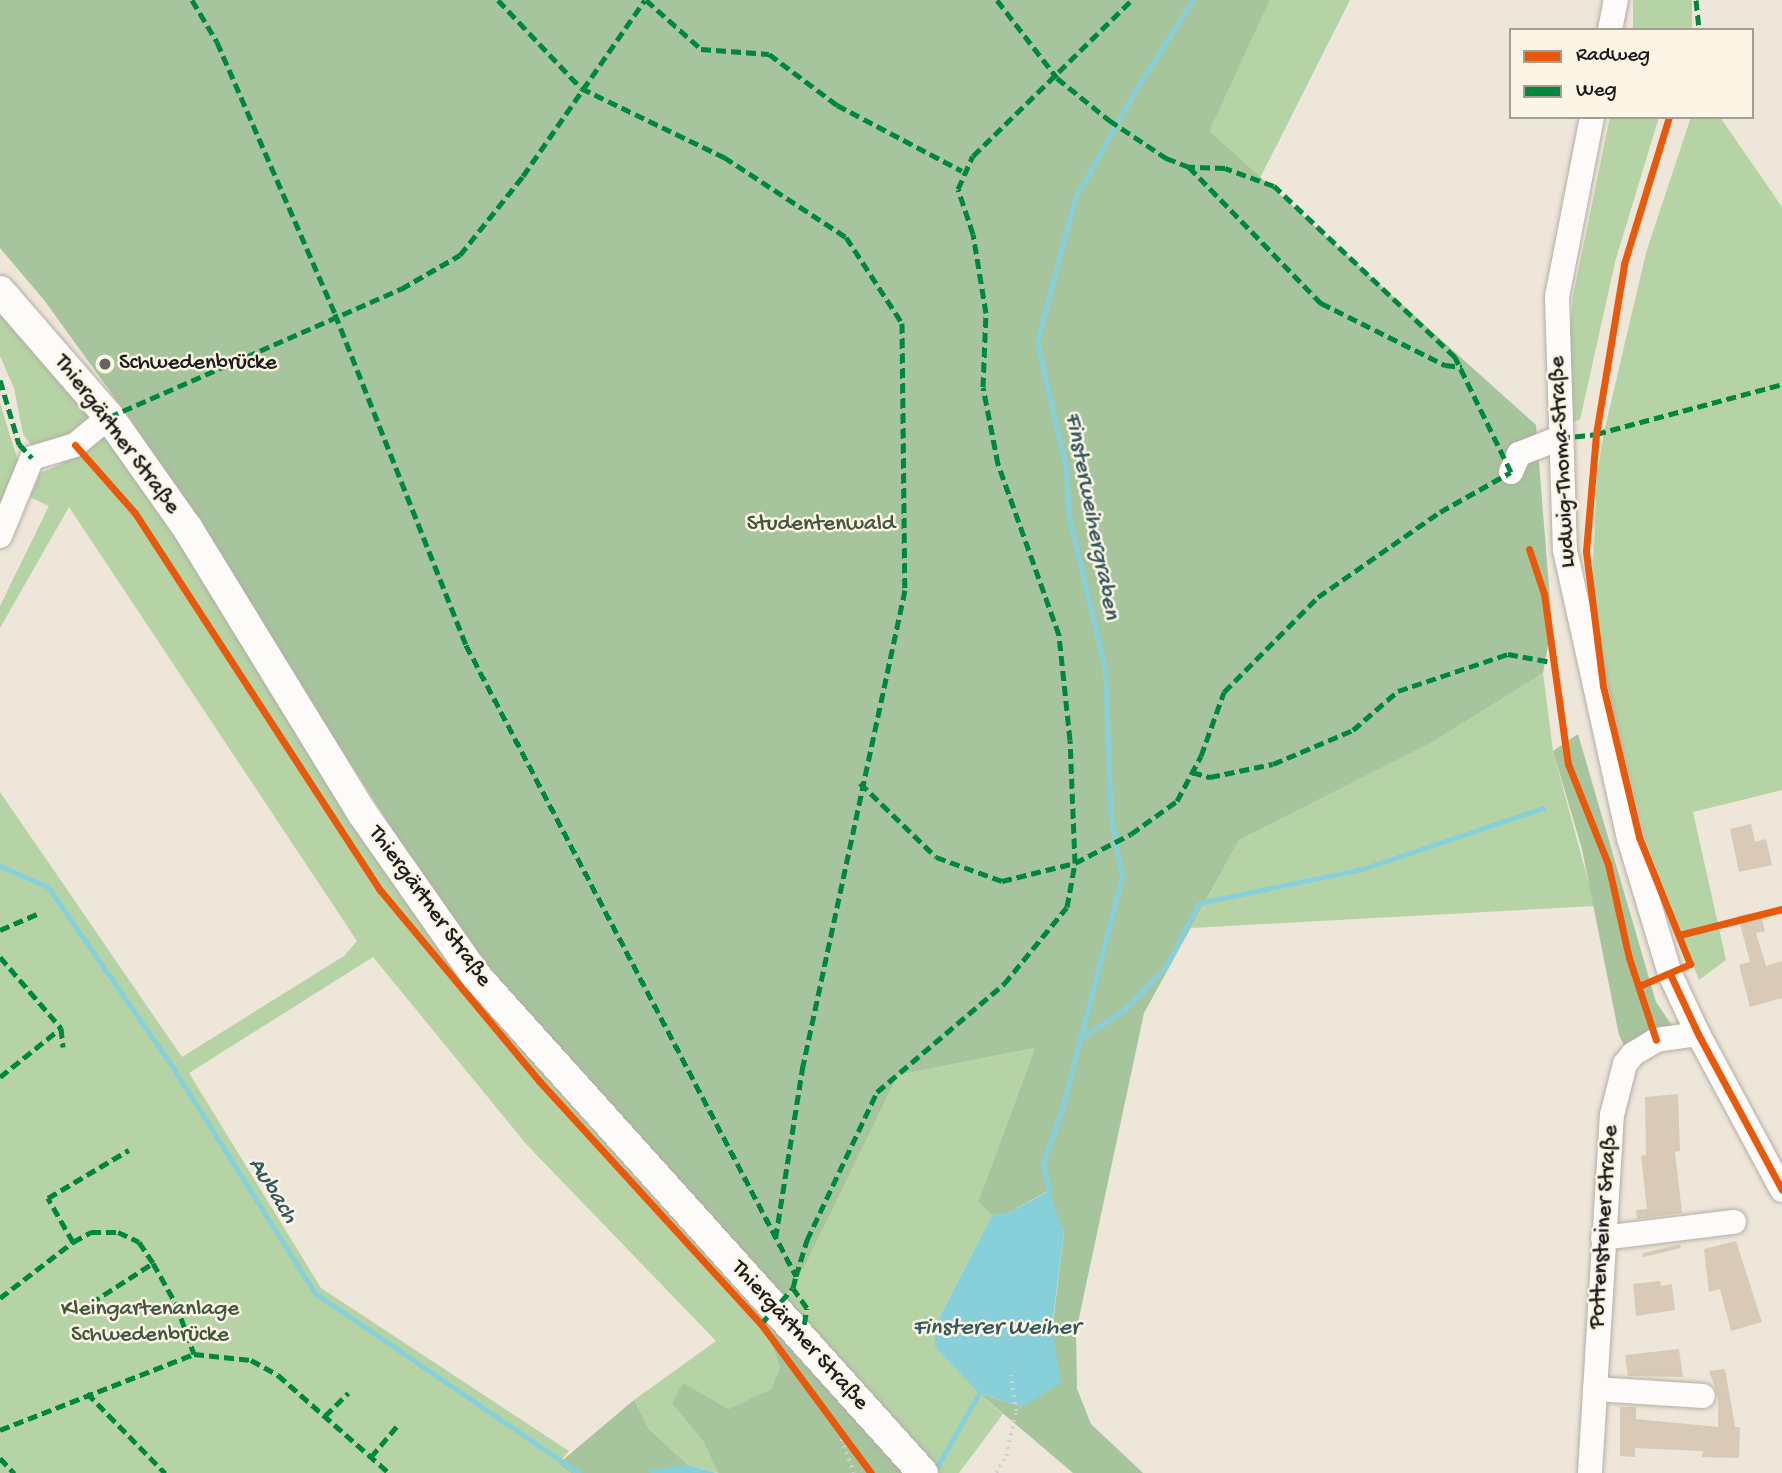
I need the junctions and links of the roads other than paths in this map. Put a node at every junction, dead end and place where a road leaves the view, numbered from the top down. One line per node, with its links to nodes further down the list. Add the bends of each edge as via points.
1 (1616, 0): 2 (street)
2 (1610, 28)
3 (1592, 119): 6 (street, Ludwig-Thoma-Straße, via 1557,297)
4 (0, 291): 5 (main road, Thiergärtner Straße)
5 (109, 417): 8 (street, via 75,445 32,458); 15 (main road, Thiergärtner Straße, via 188,529 362,813 477,977)
6 (1560, 438): 7 (street, via 1520,454); 9 (street, Ludwig-Thoma-Straße, via 1565,550 1593,688 1629,838 1670,974)
7 (1511, 472)
8 (0, 536)
9 (1698, 1034): 10 (street, Ludwig-Thoma-Straße); 12 (street, Pottensteiner Straße, via 1656,1040 1625,1064 1612,1115)
10 (1782, 1189)
11 (1734, 1222): 12 (street)
12 (1603, 1238): 13 (street, Pottensteiner Straße)
13 (1595, 1389): 14 (street); 16 (street, Pottensteiner Straße)
14 (1703, 1396)
15 (923, 1473)
16 (1590, 1473)

